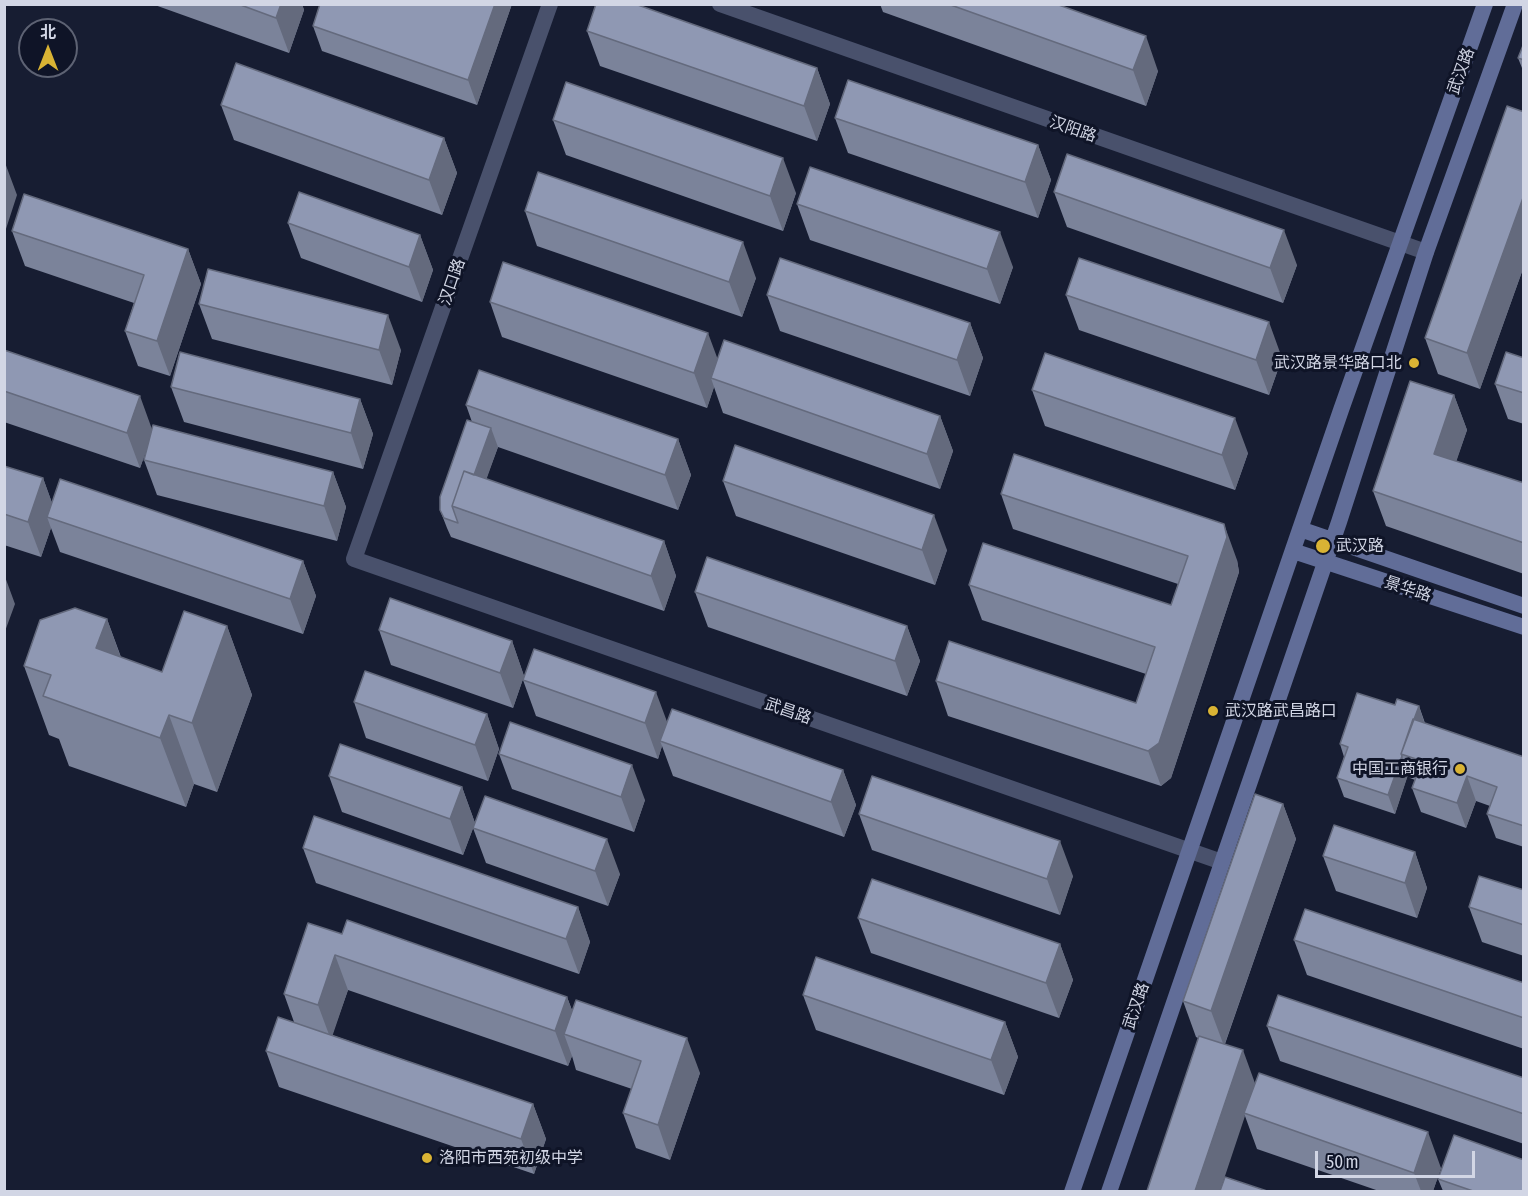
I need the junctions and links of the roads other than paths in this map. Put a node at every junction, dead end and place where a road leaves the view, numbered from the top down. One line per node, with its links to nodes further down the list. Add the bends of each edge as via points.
1 (550, 4): 10 (street, 汉口路)
2 (720, 4): 5 (street, 汉阳路)
3 (1485, 4): 5 (main road, 武汉路)
4 (1515, 4): 6 (main road, 武汉路)
5 (1400, 244): 6 (street, 汉阳路); 7 (main road, 武汉路)
6 (1426, 252): 8 (main road, 武汉路)
7 (1300, 529): 8 (main road, 景华路); 9 (main road, 武汉路)
8 (1332, 540): 11 (main road, 武汉路); 12 (main road, 景华路)
9 (1293, 551): 11 (main road, 景华路); 14 (main road, 武汉路)
10 (354, 559): 14 (street, 武昌路)
11 (1325, 561): 13 (main road, 景华路); 15 (main road, 武汉路)
12 (1524, 606)
13 (1524, 627)
14 (1190, 851): 15 (street, 武昌路); 16 (main road, 武汉路)
15 (1222, 862): 17 (main road, 武汉路)
16 (1072, 1191)
17 (1108, 1191)

